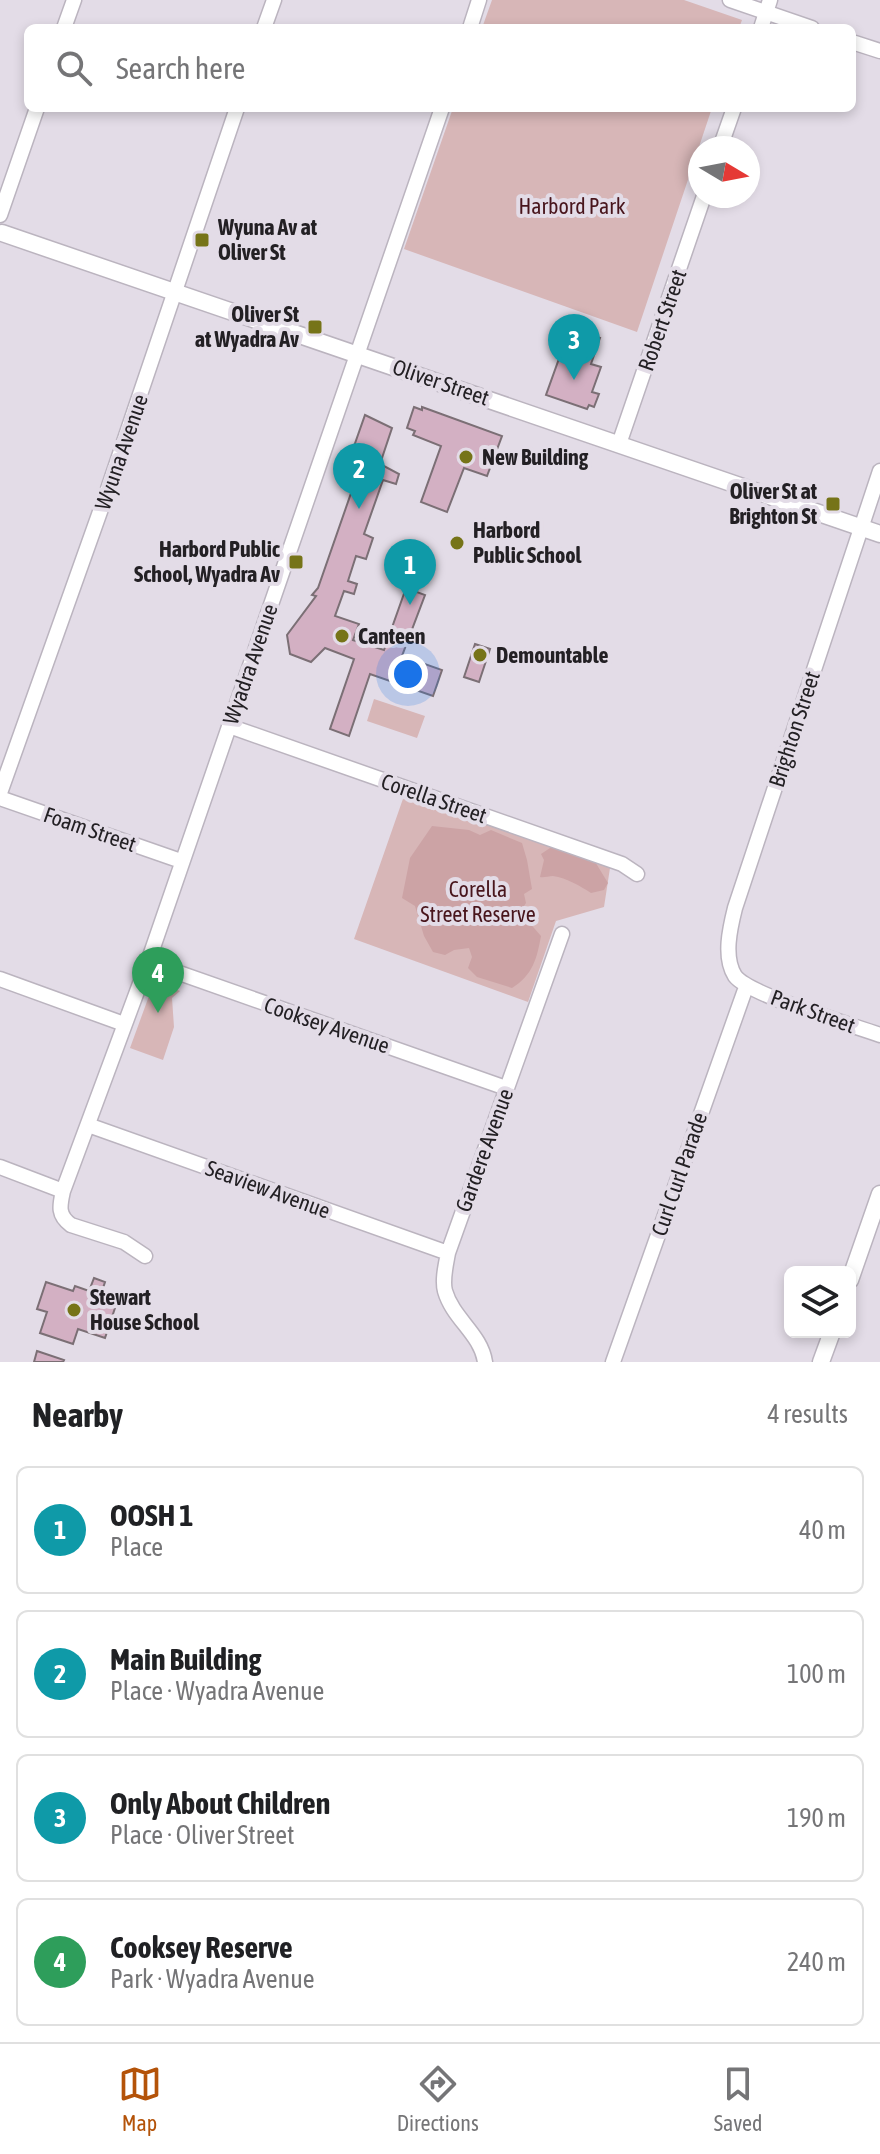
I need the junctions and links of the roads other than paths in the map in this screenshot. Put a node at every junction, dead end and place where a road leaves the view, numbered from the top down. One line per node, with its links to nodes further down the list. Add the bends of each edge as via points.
1 (74, 0): 6 (street)
2 (274, 0): 7 (street)
3 (479, 0): 8 (street)
4 (730, 0): 5 (street)
5 (768, 6): 9 (street)
6 (65, 24)
7 (265, 24)
8 (471, 24)
9 (804, 24)
10 (856, 43): 11 (street)
11 (880, 51)
12 (36, 112): 18 (street)
13 (236, 112): 20 (street, Wyuna Avenue)
14 (441, 112): 21 (street, Wyadra Avenue)
15 (733, 112): 16 (street)
16 (724, 136)
17 (700, 208): 22 (street, Robert Street)
18 (0, 215)
19 (1, 231): 20 (main road, Oliver Street)
20 (175, 292): 21 (main road, Oliver Street); 27 (street, Wyuna Avenue)
21 (358, 354): 22 (main road, Oliver Street); 26 (street, Wyadra Avenue)
22 (619, 444): 24 (main road, Oliver Street)
23 (880, 471): 24 (street, Brighton Street)
24 (861, 527): 25 (main road, Oliver Street); 33 (street, Brighton Street, via 735,908 728,936 731,966)
25 (880, 534)
26 (229, 726): 28 (street, Wyadra Avenue); 29 (street, Corella Street, via 622,864)
27 (0, 795): 28 (street, Foam Street)
28 (181, 861): 31 (street, Wyadra Avenue)
29 (637, 874)
30 (562, 934): 36 (street, Gardere Avenue)
31 (148, 962): 34 (street, Wyadra Avenue); 36 (street, Cooksey Avenue)
32 (0, 979): 34 (street)
33 (746, 987): 35 (street, Park Street); 46 (street, Curl Curl Parade)
34 (124, 1024): 37 (street, Wyadra Avenue)
35 (880, 1035)
36 (506, 1088): 41 (street, Gardere Avenue)
37 (88, 1125): 39 (street, Wyadra Avenue); 41 (street, Seaview Avenue)
38 (0, 1167): 39 (street)
39 (63, 1191): 42 (street, Wyadra Avenue, via 63,1219 124,1242)
40 (880, 1194): 43 (main road)
41 (448, 1253): 45 (street, Gardere Avenue, via 444,1288 453,1310 483,1348)
42 (145, 1256)
43 (855, 1266)
44 (830, 1338): 47 (main road)
45 (485, 1362)
46 (613, 1362)
47 (821, 1362)

